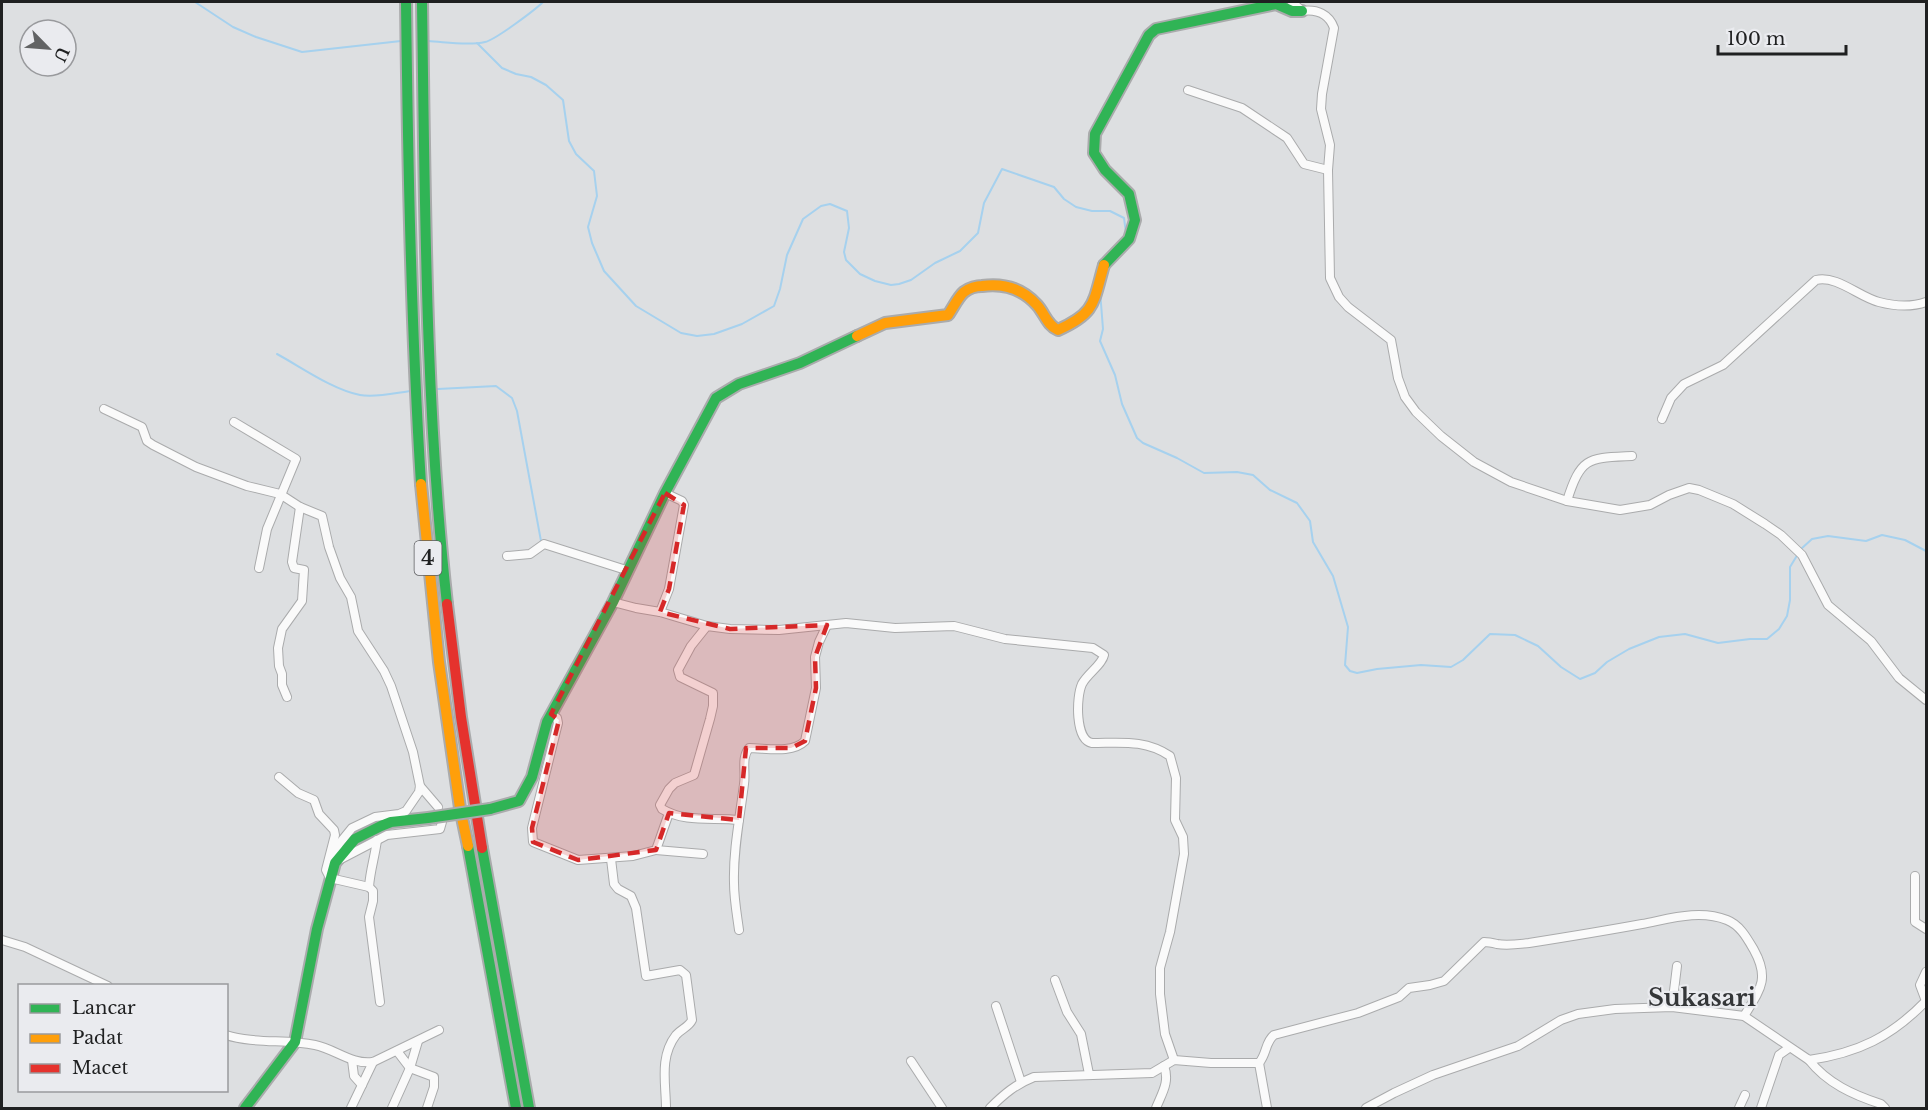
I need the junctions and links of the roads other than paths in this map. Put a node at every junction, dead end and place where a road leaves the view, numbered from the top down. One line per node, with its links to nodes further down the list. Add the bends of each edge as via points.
1 (406, 2): 74 (main road, 4, via 408,194 422,509 460,808)
2 (422, 2): 75 (main road, 4, via 424,182 438,507 453,661 473,805)
3 (1292, 2): 4 (street)
4 (1302, 11): 6 (street, via 1326,15 1334,28 1321,109 1330,145); 12 (main road, via 1276,3 1156,30 1149,36 1095,134 1094,153 1129,194 1135,220 1129,239 1105,263 1091,308 1078,321 1058,330 1051,327 1037,305 1013,287 1000,284 965,291 948,315 885,323 800,363 739,384 716,398)
5 (1188, 90): 6 (street, via 1242,108 1287,138 1304,164)
6 (1328, 170): 14 (street, via 1330,278 1348,307 1391,340 1405,397 1441,436 1474,462 1511,482)
7 (1926, 302): 9 (street, via 1902,306 1878,302 1828,279 1816,280 1722,365 1684,384 1671,398)
8 (104, 409): 13 (street, via 142,428 153,446 196,467)
9 (1662, 419)
10 (234, 422): 13 (street, via 296,459)
11 (1632, 456): 14 (street, via 1600,457 1587,462 1575,476)
12 (665, 493): 18 (main road); 20 (street, via 684,505 669,589)
13 (280, 494): 15 (street); 17 (street)
14 (1567, 501): 24 (street, via 1620,510 1650,505 1689,488 1733,504 1794,546 1809,565 1828,604 1871,641 1899,678)
15 (300, 507): 23 (street, via 292,562 294,568 304,570 304,586 300,606 282,629 278,648); 27 (street, via 322,516 340,578 351,597 358,631 391,686)
16 (507, 556): 18 (street, via 530,554 544,544)
17 (259, 568)
18 (626, 570): 19 (main road)
19 (613, 602): 20 (street); 25 (main road, via 547,722)
20 (660, 612): 22 (street)
21 (827, 625): 22 (street, via 779,630); 30 (street, via 815,657 816,688 805,741 791,748 748,748); 59 (street, via 954,626 1005,639 1102,652 1103,660 1089,673 1078,698 1083,738 1088,743 1141,743 1165,752 1170,756 1176,778 1175,820 1183,837 1184,854 1160,968 1165,1034)
22 (707, 626): 29 (street, via 678,674 711,691 713,706 694,775 675,783 660,805)
23 (287, 697)
24 (1926, 700)
25 (542, 761): 35 (street, via 533,842 578,860); 36 (main road, bridge, via 519,801 490,809 391,822 355,839)
26 (279, 777): 38 (street, via 297,794 314,800 319,814 334,830 326,870)
27 (420, 786): 28 (street); 36 (street, via 406,811 375,817 352,828 339,844)
28 (438, 807)
29 (669, 813): 30 (street); 33 (street)
30 (739, 820): 41 (street, via 734,885)
31 (442, 822): 32 (street, via 440,829 387,835)
32 (377, 840): 36 (street); 39 (street)
33 (656, 850): 34 (street); 35 (street)
34 (703, 854)
35 (610, 859): 76 (street, via 614,884 631,896 636,908 646,976 680,970 686,975 692,1020 675,1036 664,1061)
36 (335, 863): 38 (main road)
37 (1915, 876): 40 (street, via 1915,922)
38 (330, 878): 39 (street); 55 (main road)
39 (369, 887): 48 (street, via 373,891 369,917)
40 (1926, 929)
41 (739, 930)
42 (2, 940): 46 (street)
43 (1677, 966): 50 (street)
44 (1926, 972): 47 (street, via 1920,985)
45 (1055, 980): 66 (street, via 1067,1012 1081,1034)
46 (104, 984)
47 (1926, 1001): 60 (street, via 1872,1042 1853,1051)
48 (380, 1002)
49 (996, 1006): 67 (street)
50 (1672, 1007): 51 (street); 81 (street, via 1578,1014 1518,1046 1433,1075)
51 (1744, 1016): 56 (street); 63 (street, via 1764,977 1746,938 1729,921 1684,915 1531,943 1484,942 1444,981 1409,988 1399,997 1358,1013 1274,1035)
52 (440, 1030): 54 (street)
53 (228, 1035): 55 (street)
54 (418, 1041): 57 (street); 65 (street)
55 (295, 1042): 58 (street, via 316,1045); 70 (main road)
56 (1789, 1048): 60 (street); 83 (street, via 1779,1055)
57 (397, 1051): 61 (street); 65 (street)
58 (351, 1060): 61 (street); 68 (street, via 352,1073)
59 (1174, 1060): 63 (street); 64 (street)
60 (1809, 1060): 84 (street, via 1829,1080)
61 (373, 1062): 68 (street)
62 (911, 1062): 77 (street)
63 (1259, 1063): 80 (street)
64 (1164, 1066): 66 (street, via 1152,1073); 79 (street, via 1168,1076)
65 (410, 1068): 72 (street); 73 (street, via 435,1080)
66 (1089, 1074): 67 (street, via 1042,1076)
67 (1021, 1082): 78 (street)
68 (362, 1085): 71 (street)
69 (1745, 1095): 82 (street)
70 (245, 1108)
71 (351, 1108)
72 (392, 1108)
73 (427, 1108)
74 (516, 1108)
75 (529, 1108)
76 (666, 1108)
77 (942, 1108)
78 (990, 1108)
79 (1156, 1108)
80 (1267, 1108)
81 (1366, 1108)
82 (1739, 1108)
83 (1761, 1108)
84 (1885, 1108)

